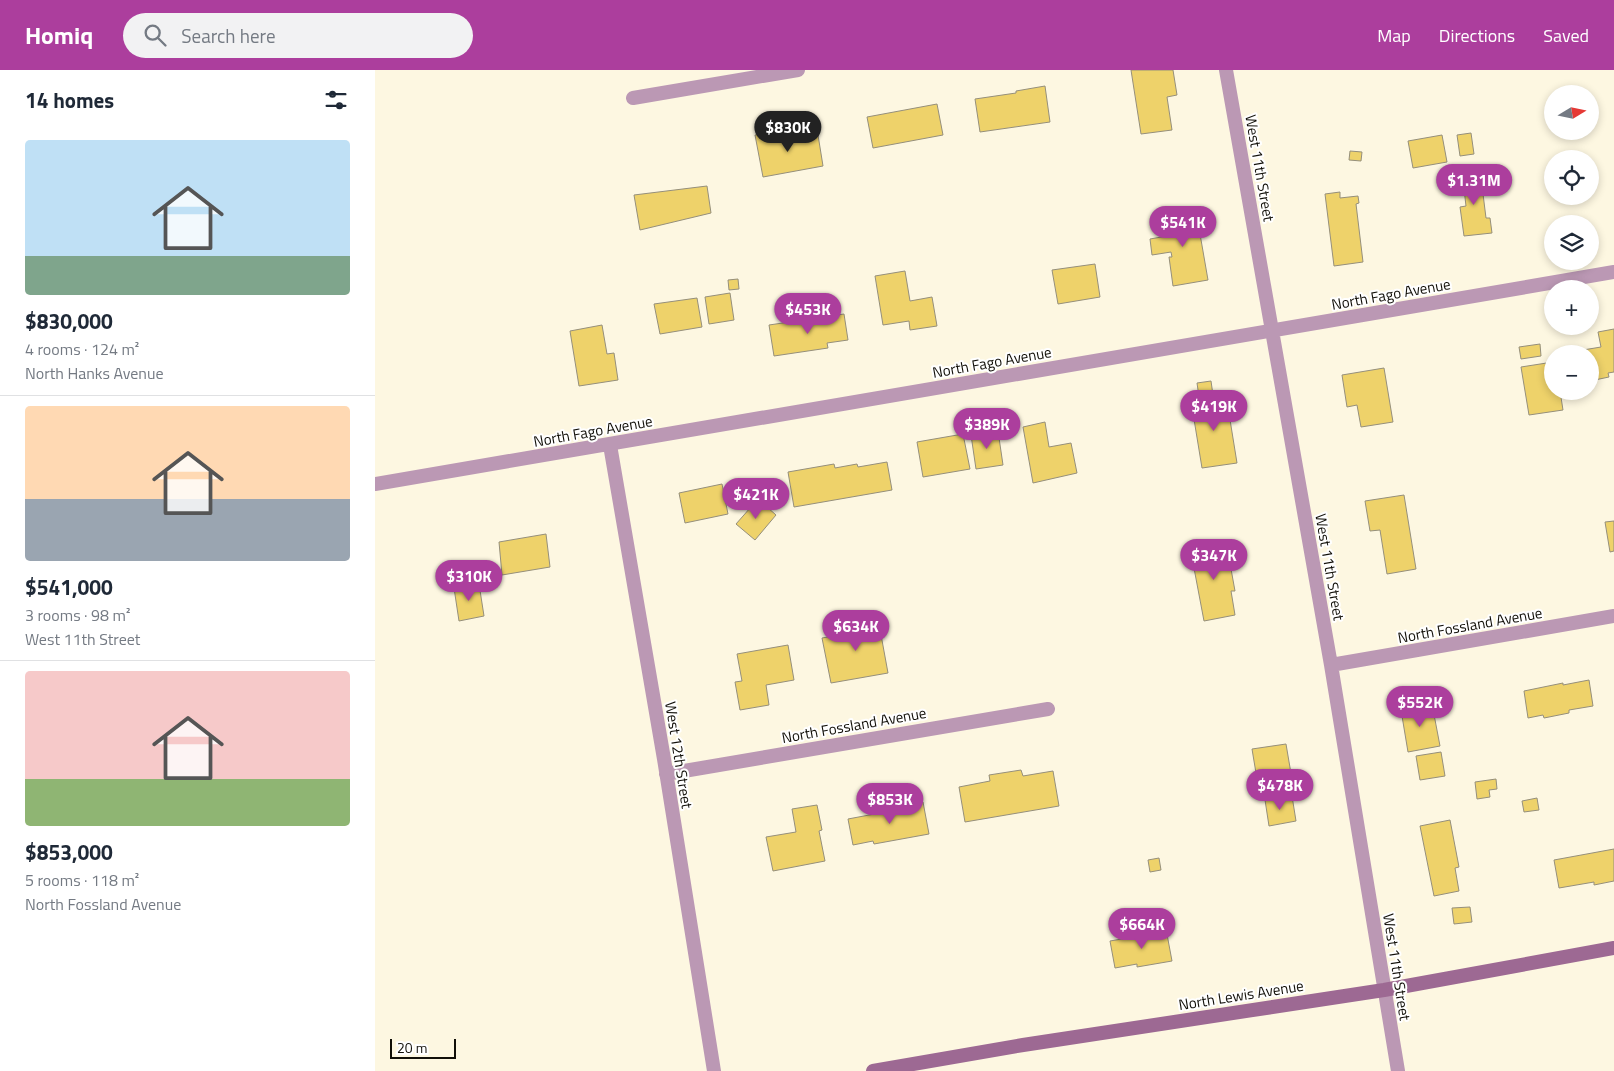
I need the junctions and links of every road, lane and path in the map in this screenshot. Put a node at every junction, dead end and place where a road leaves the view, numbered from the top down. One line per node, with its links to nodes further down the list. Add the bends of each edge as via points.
1 (798, 70): 3 (street)
2 (1226, 70): 5 (street, West 11th Street)
3 (633, 98)
4 (1614, 272): 5 (street, North Fago Avenue)
5 (1273, 330): 6 (street, North Fago Avenue); 9 (street, West 11th Street)
6 (610, 445): 7 (street, North Fago Avenue); 11 (street, West 12th Street)
7 (375, 484)
8 (1614, 616): 9 (street, North Fossland Avenue)
9 (1331, 665): 13 (street, West 11th Street)
10 (1048, 709): 11 (street, North Fossland Avenue)
11 (666, 774): 14 (street, West 12th Street)
12 (1614, 948): 13 (main road, North Lewis Avenue)
13 (1384, 990): 15 (main road, North Lewis Avenue); 16 (street, West 11th Street)
14 (714, 1071)
15 (873, 1071)
16 (1398, 1071)

